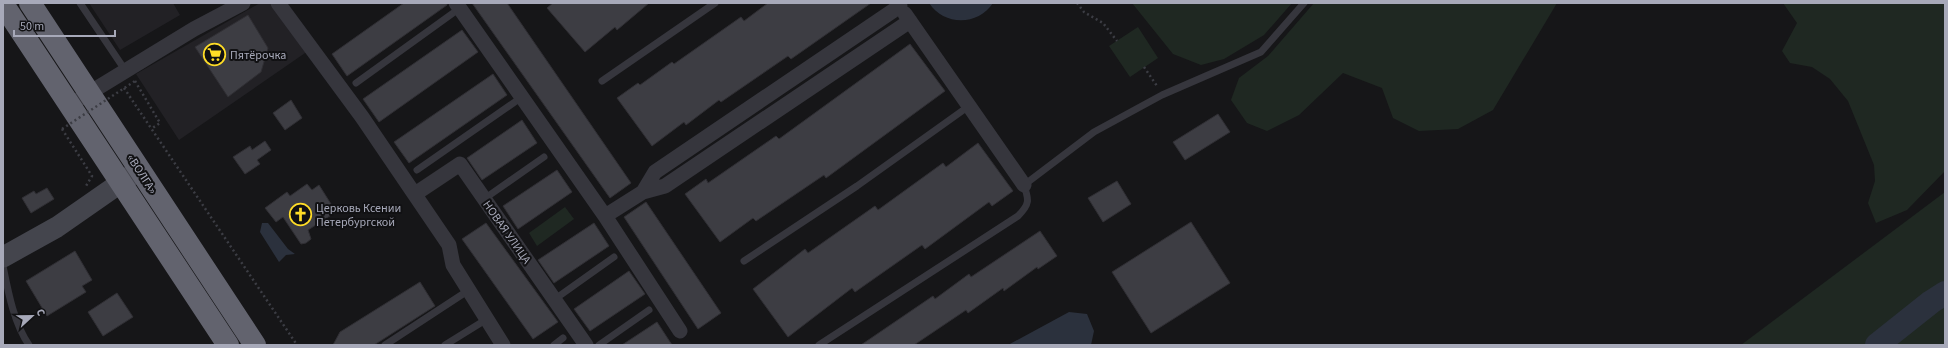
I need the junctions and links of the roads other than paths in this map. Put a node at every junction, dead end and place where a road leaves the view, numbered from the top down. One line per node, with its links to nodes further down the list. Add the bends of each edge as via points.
1 (30, 3): 16 (highway, «ВОЛГА»)
2 (80, 3): 12 (lane)
3 (243, 3): 12 (street, via 194,29)
4 (278, 3): 28 (street, via 317,53)
5 (715, 3): 14 (lane)
6 (1304, 3): 26 (lane, via 1262,52 1162,95 1094,132)
7 (3, 4): 18 (highway, «ВОЛГА»)
8 (458, 5): 15 (lane); 17 (street)
9 (899, 5): 10 (street); 11 (street)
10 (910, 21): 13 (street); 19 (street)
11 (815, 64): 13 (street); 20 (street)
12 (127, 78): 16 (street)
13 (825, 78): 21 (street)
14 (602, 81)
15 (356, 83)
16 (89, 93): 18 (street); 23 (highway, «ВОЛГА»)
17 (522, 97): 24 (lane); 30 (street)
18 (70, 105): 25 (highway, «ВОЛГА»)
19 (968, 106): 26 (street); 33 (lane, via 858,186)
20 (719, 130): 21 (street); 27 (street, via 655,172)
21 (729, 143): 27 (street, via 665,186)
22 (544, 157): 29 (lane)
23 (139, 170): 25 (street); 43 (highway, «ВОЛГА»)
24 (417, 170)
25 (120, 183): 31 (street, via 57,227); 42 (highway, «ВОЛГА»)
26 (1024, 185): 50 (lane, via 1028,198 1026,208 1018,216)
27 (643, 192): 30 (street)
28 (415, 194): 29 (street, НОВАЯ УЛИЦА, via 460,164); 35 (street, via 449,245 453,265)
29 (484, 199): 36 (street, НОВАЯ УЛИЦА)
30 (605, 216): 39 (street)
31 (3, 257)
32 (614, 257): 36 (lane)
33 (744, 261)
34 (3, 266): 41 (lane, via 10,297 24,338)
35 (469, 290): 38 (street); 44 (lane)
36 (554, 299): 48 (street, НОВАЯ УЛИЦА)
37 (649, 310): 49 (lane)
38 (487, 319): 45 (lane); 46 (street)
39 (680, 331)
40 (563, 338): 47 (lane)
41 (29, 345)
42 (228, 345)
43 (255, 345)
44 (385, 345)
45 (445, 345)
46 (503, 345)
47 (554, 345)
48 (586, 345)
49 (599, 345)
50 (819, 345)

